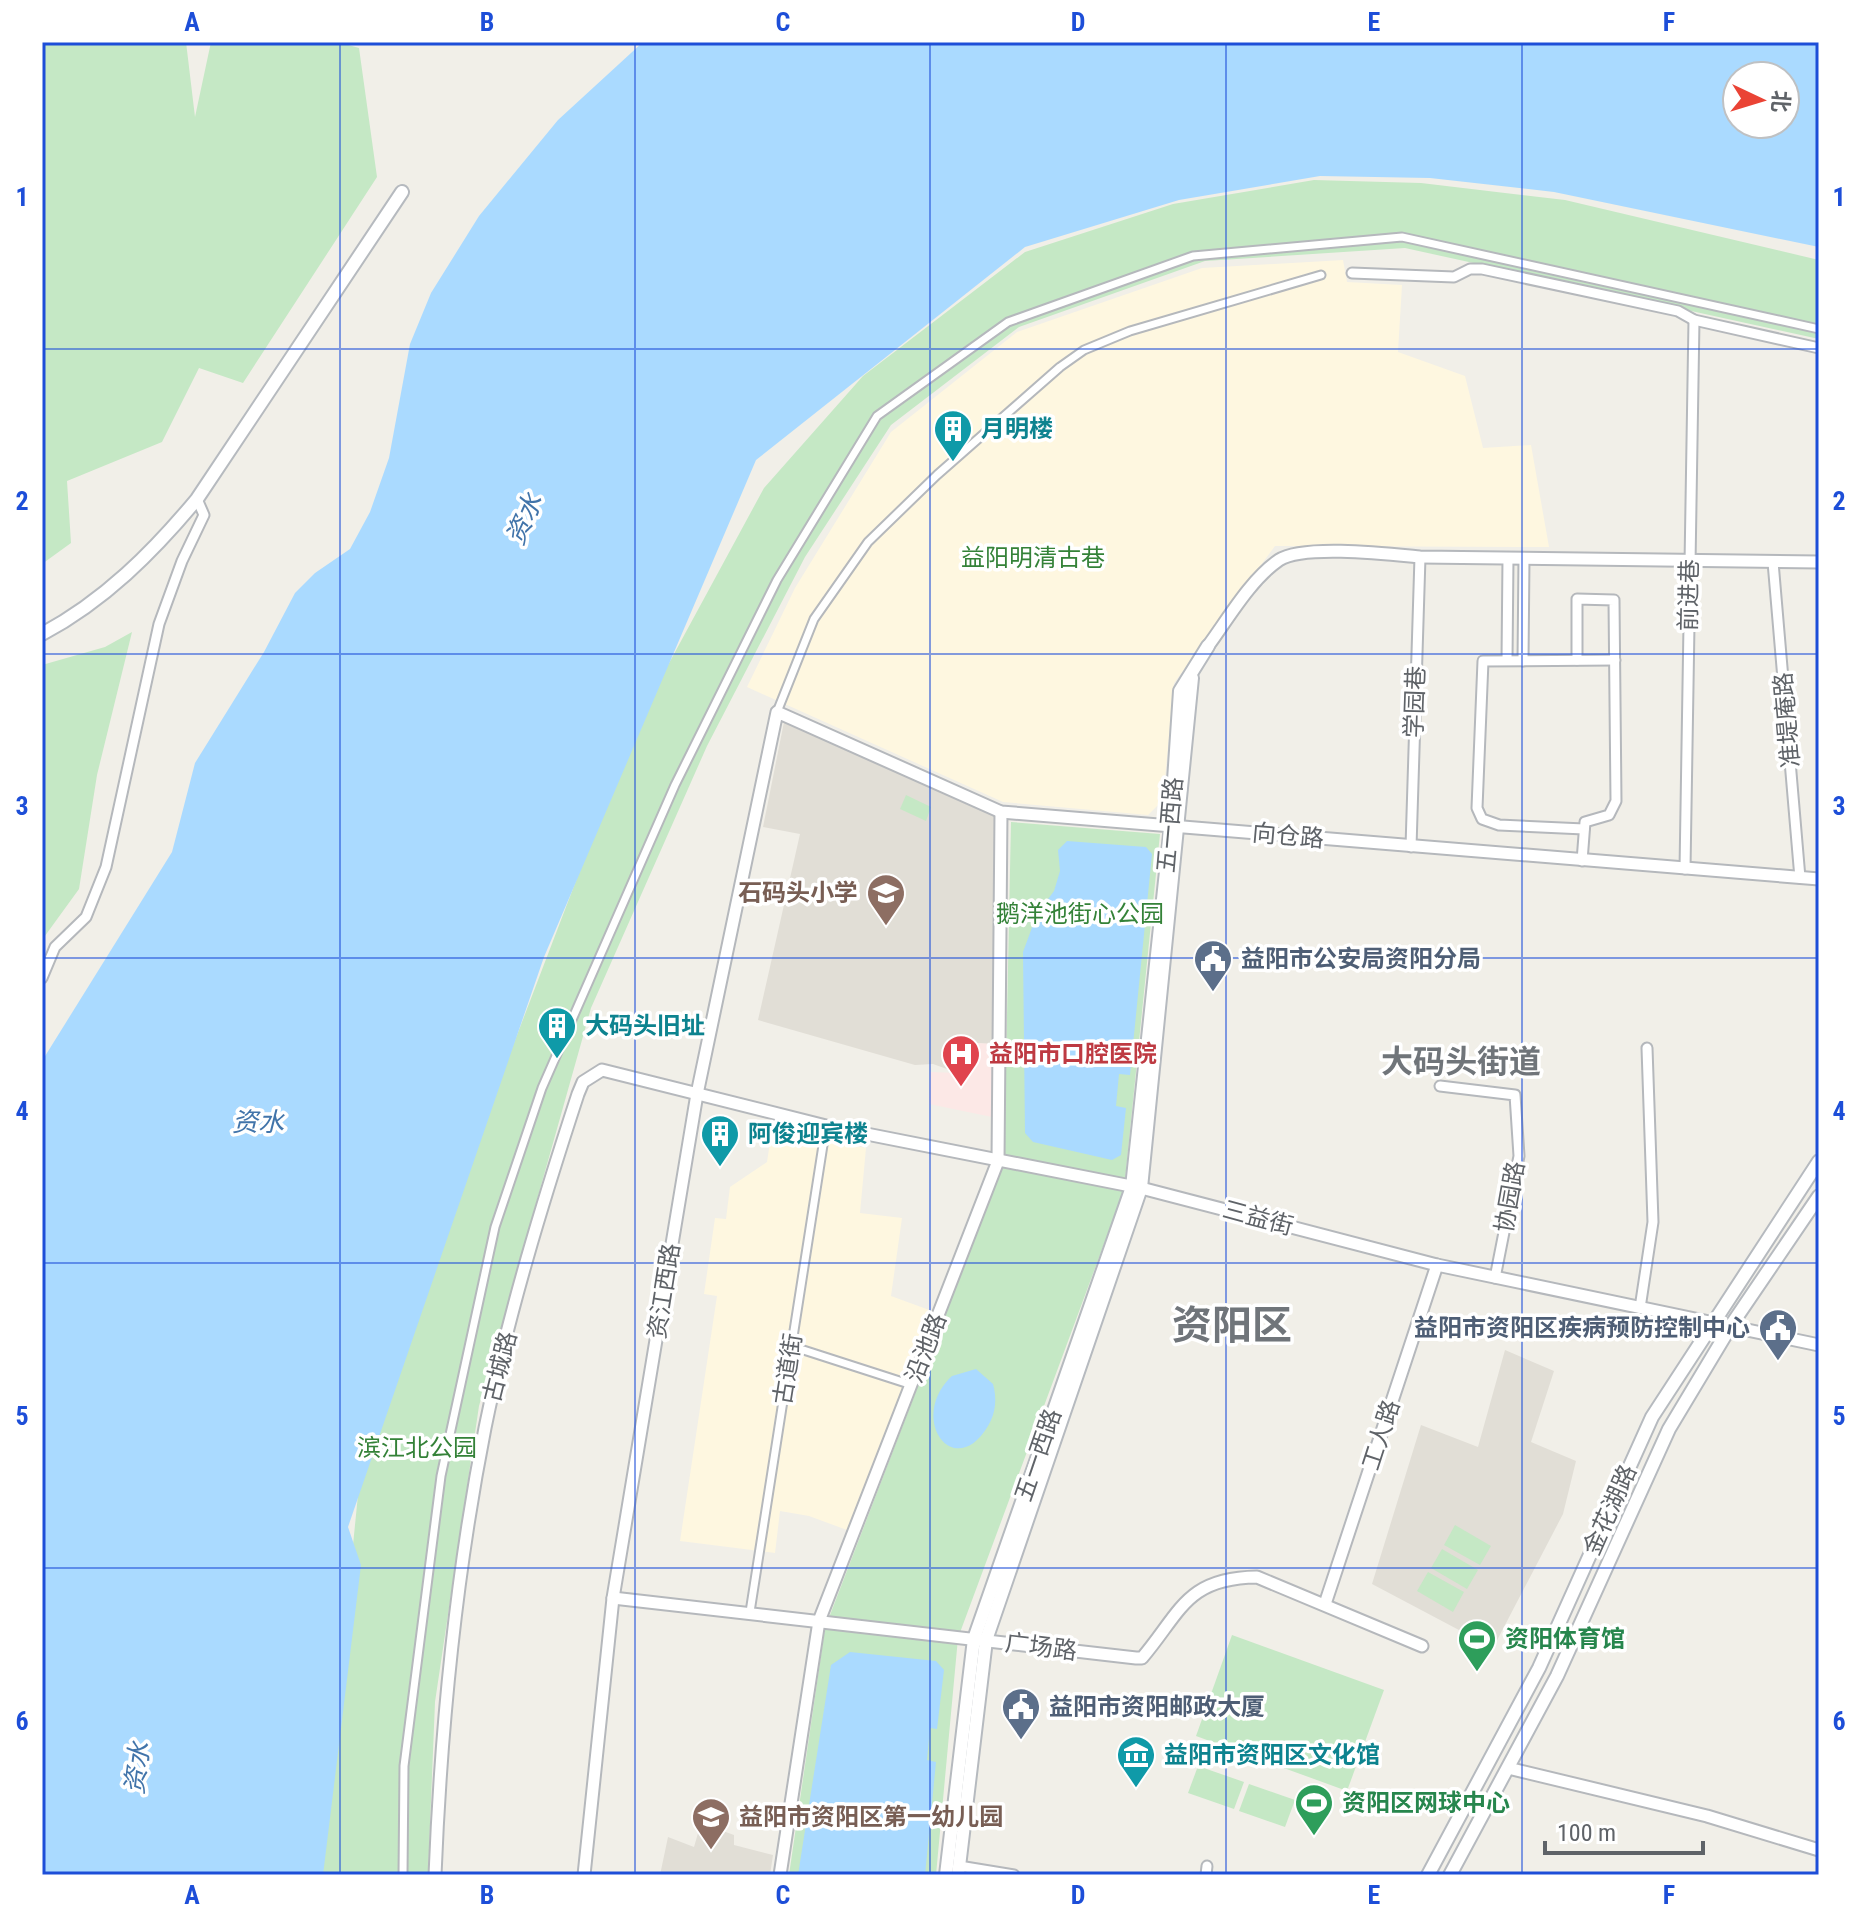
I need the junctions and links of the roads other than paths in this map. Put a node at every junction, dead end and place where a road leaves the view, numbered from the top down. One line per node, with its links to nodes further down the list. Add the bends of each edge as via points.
1 (402, 192): 7 (main road)
2 (1352, 273): 4 (street, via 1454,277 1482,269 1678,311)
3 (1321, 275): 20 (street, via 1130,331 1084,350 1060,367 868,542 814,619)
4 (1694, 320): 6 (street); 11 (street, 前进巷)
5 (1819, 329): 55 (street, via 1402,237 1207,254 1008,322 877,416 777,580 675,785 542,1088 495,1227 439,1490 404,1766)
6 (1819, 348)
7 (197, 499): 14 (main road, via 125,576); 29 (street, via 204,515 159,624 106,867 86,917 55,947)
8 (1420, 557): 9 (street, 五一西路); 15 (street, 五一西路, via 1322,552 1281,559); 24 (street, 学园巷)
9 (1508, 558): 10 (street, 五一西路); 16 (street)
10 (1524, 558): 11 (street, 五一西路); 19 (street)
11 (1690, 559): 12 (street, 五一西路); 26 (street, 前进巷)
12 (1773, 562): 13 (street, 五一西路); 27 (street, 准堤庵路)
13 (1819, 562)
14 (42, 634)
15 (1208, 646): 22 (main road, 五一西路, via 1180,691)
16 (1507, 660): 19 (street); 23 (street, via 1483,661 1477,808 1482,819 1499,825)
17 (1577, 660): 18 (street); 18 (street, via 1577,599 1614,600); 19 (street)
18 (1615, 660): 23 (street, via 1616,801 1609,815 1585,822)
19 (1523, 661)
20 (777, 712): 21 (street, 向仓路); 32 (street, 资江西路)
21 (1001, 812): 22 (street, 向仓路); 34 (street, 沿池路)
22 (1175, 826): 24 (street, 向仓路); 36 (main road, 五一西路)
23 (1584, 829): 25 (street)
24 (1411, 847): 25 (street, 向仓路)
25 (1582, 861): 26 (street, 向仓路)
26 (1685, 869): 27 (street, 向仓路)
27 (1800, 878): 28 (street, 向仓路)
28 (1819, 879)
29 (42, 978)
30 (1647, 1048): 40 (street, via 1653,1222)
31 (1440, 1086): 39 (street, 协园路, via 1515,1095 1519,1156)
32 (697, 1094): 33 (street, 三益街); 46 (street, 资江西路); 56 (street, 古城路, via 602,1070 583,1082 578,1094 532,1235 485,1428 444,1709)
33 (826, 1126): 34 (street, 三益街); 44 (street, 古道街)
34 (998, 1161): 36 (street, 三益街); 45 (street, 沿池路)
35 (1819, 1161): 41 (main road, 金花湖路)
36 (1137, 1187): 38 (street, 三益街); 50 (main road, 五一西路)
37 (1819, 1196): 42 (main road)
38 (1437, 1265): 39 (street, 三益街); 47 (street, 工人路)
39 (1495, 1278): 40 (street, 三益街)
40 (1640, 1308): 41 (street, 三益街)
41 (1712, 1323): 42 (street, 三益街); 61 (main road, 金花湖路, via 1652,1417 1539,1668)
42 (1732, 1324): 43 (street, 三益街); 52 (main road, via 1669,1429 1557,1676)
43 (1819, 1345)
44 (791, 1346): 45 (street); 48 (street, 古道街)
45 (912, 1385): 49 (street, 沿池路)
46 (613, 1598): 48 (street, 广场路); 57 (street, 资江西路)
47 (1325, 1604): 50 (street, 广场路, via 1257,1577 1234,1577 1197,1593 1168,1620 1142,1658); 51 (street, 广场路)
48 (750, 1612): 49 (street, 广场路)
49 (819, 1621): 50 (street, 广场路); 58 (street, 沿池路)
50 (980, 1640): 54 (main road); 59 (main road, 五一西路)
51 (1422, 1646)
52 (1508, 1768): 53 (street, via 1707,1816); 62 (main road)
53 (1819, 1850)
54 (958, 1870): 60 (street)
55 (403, 1875)
56 (435, 1875)
57 (584, 1875)
58 (780, 1875)
59 (946, 1875)
60 (1014, 1875)
61 (1428, 1875)
62 (1450, 1875)

